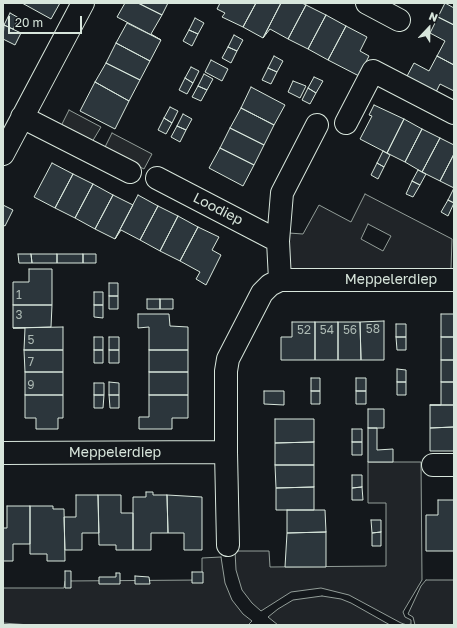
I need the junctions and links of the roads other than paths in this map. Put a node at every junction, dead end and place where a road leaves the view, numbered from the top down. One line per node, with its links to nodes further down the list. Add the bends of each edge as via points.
1 (83, 3): 5 (street)
2 (367, 3): 3 (street)
3 (398, 20)
4 (454, 113): 6 (street, via 373,71)
5 (22, 117): 8 (street); 9 (street)
6 (346, 123)
7 (317, 125): 11 (street, via 282,193)
8 (3, 154)
9 (130, 172)
10 (157, 178): 11 (street, Loodiep)
11 (278, 241): 12 (street)
12 (280, 280): 13 (street, Meppelerdiep); 14 (street, via 262,293 228,359)
13 (454, 280)
14 (226, 452): 15 (street, Meppelerdiep); 16 (street)
15 (3, 453)
16 (228, 545)

